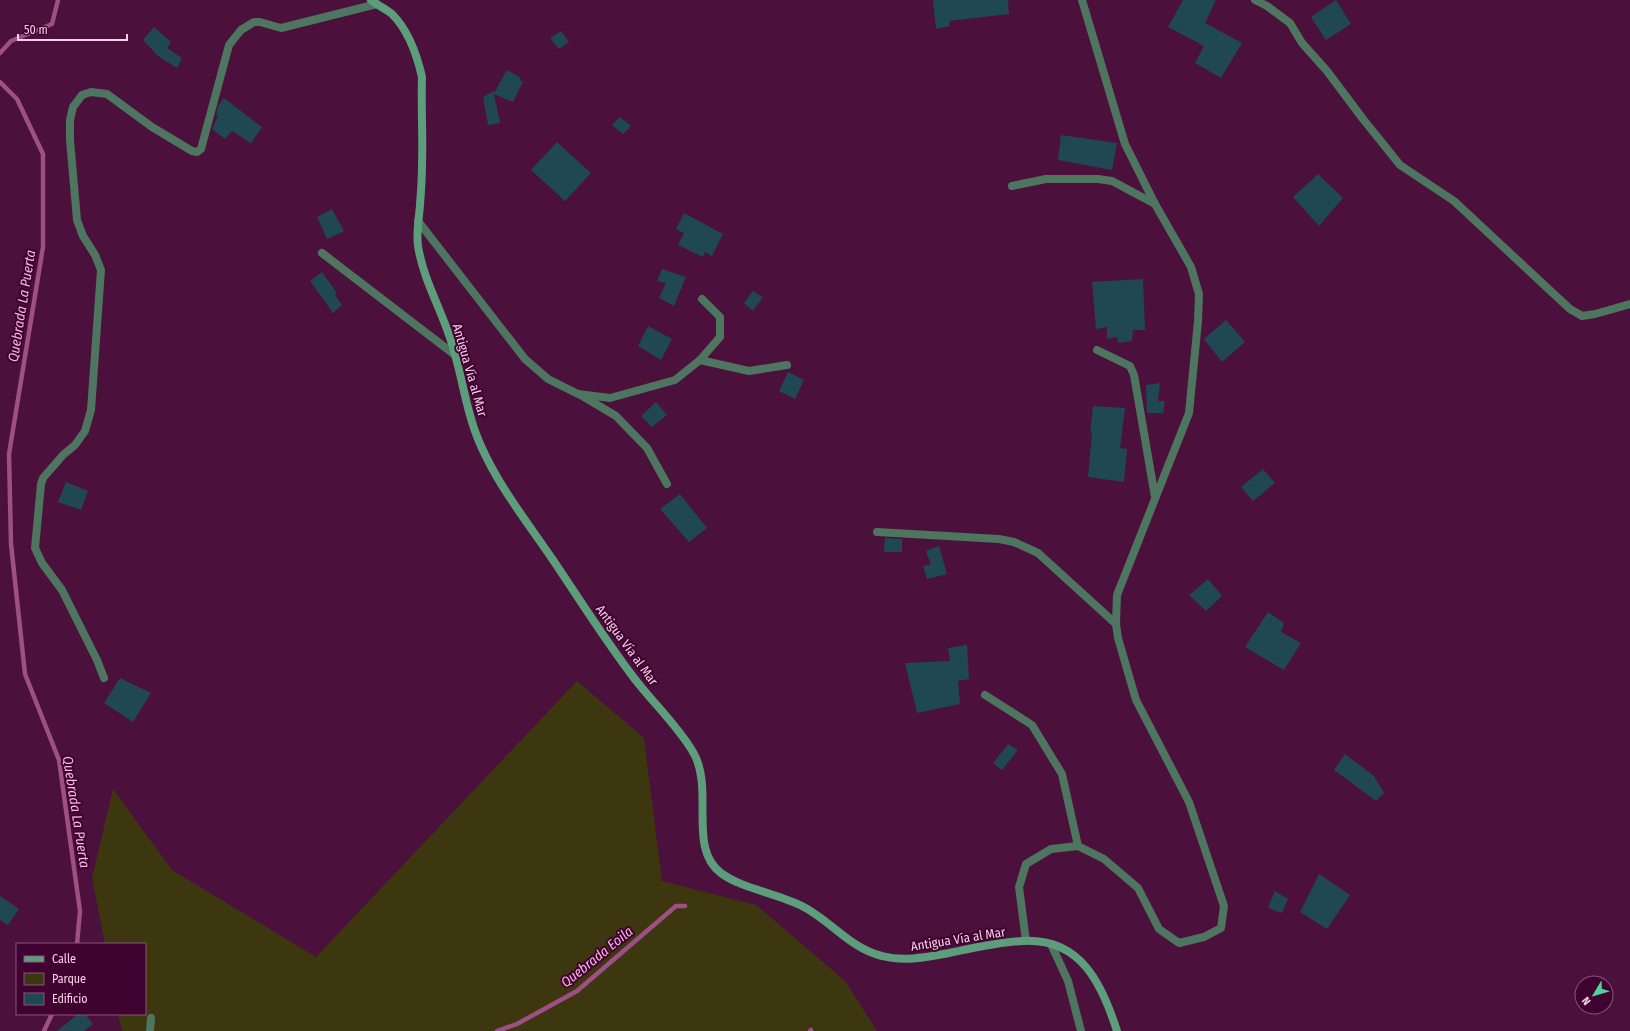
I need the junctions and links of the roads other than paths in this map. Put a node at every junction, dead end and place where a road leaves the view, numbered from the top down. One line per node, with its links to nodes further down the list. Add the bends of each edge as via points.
1 (1082, 0): 5 (street, via 1125,144)
2 (1255, 0): 9 (street, via 1290,23 1302,43 1400,165 1454,201 1570,309 1582,316)
3 (374, 2): 6 (main road, Antigua Vía al Mar, via 392,14 403,31 413,48 422,77 422,162); 19 (street, via 281,28 254,22 241,30 229,45 198,152 152,127 107,94 91,92 82,95 74,106 70,120 70,140 77,220 101,270 91,410 85,431 43,478 35,548 42,563 62,590)
4 (1012, 186): 5 (street, via 1046,179 1098,179 1112,181)
5 (1155, 204): 16 (street, via 1191,267 1199,294 1189,413)
6 (418, 221): 11 (main road, Antigua Vía al Mar, via 417,242 422,266); 14 (street, via 525,359 548,380)
7 (322, 253): 11 (street)
8 (702, 299): 12 (street, via 720,317 720,337)
9 (1630, 304)
10 (1097, 350): 16 (street, via 1130,366 1134,374)
11 (455, 355): 22 (main road, Antigua Vía al Mar, via 469,415 480,445 498,479 634,677 683,736 696,757 704,794 703,843 709,861 722,874 742,884 806,908 861,948 881,956 913,959)
12 (700, 360): 13 (street, via 749,371); 14 (street, via 675,380 648,388 610,398)
13 (787, 365)
14 (578, 394): 15 (street, via 616,416 647,448)
15 (667, 484)
16 (1156, 498): 18 (street, via 1117,595)
17 (877, 532): 18 (street, via 1014,542 1038,553)
18 (1116, 624): 21 (street, via 1136,700 1189,802 1224,906 1221,928 1204,937 1179,943 1159,929 1138,888 1104,859)
19 (104, 678)
20 (985, 695): 21 (street, via 1032,725 1062,774)
21 (1078, 846): 22 (street, via 1051,849 1026,864 1019,887)
22 (1026, 941): 23 (main road, Antigua Vía al Mar)
23 (1051, 944): 26 (street, via 1068,981); 27 (main road, Antigua Vía al Mar, via 1084,964 1098,983)
24 (151, 1018): 25 (street)
25 (150, 1031)
26 (1081, 1031)
27 (1117, 1031)

